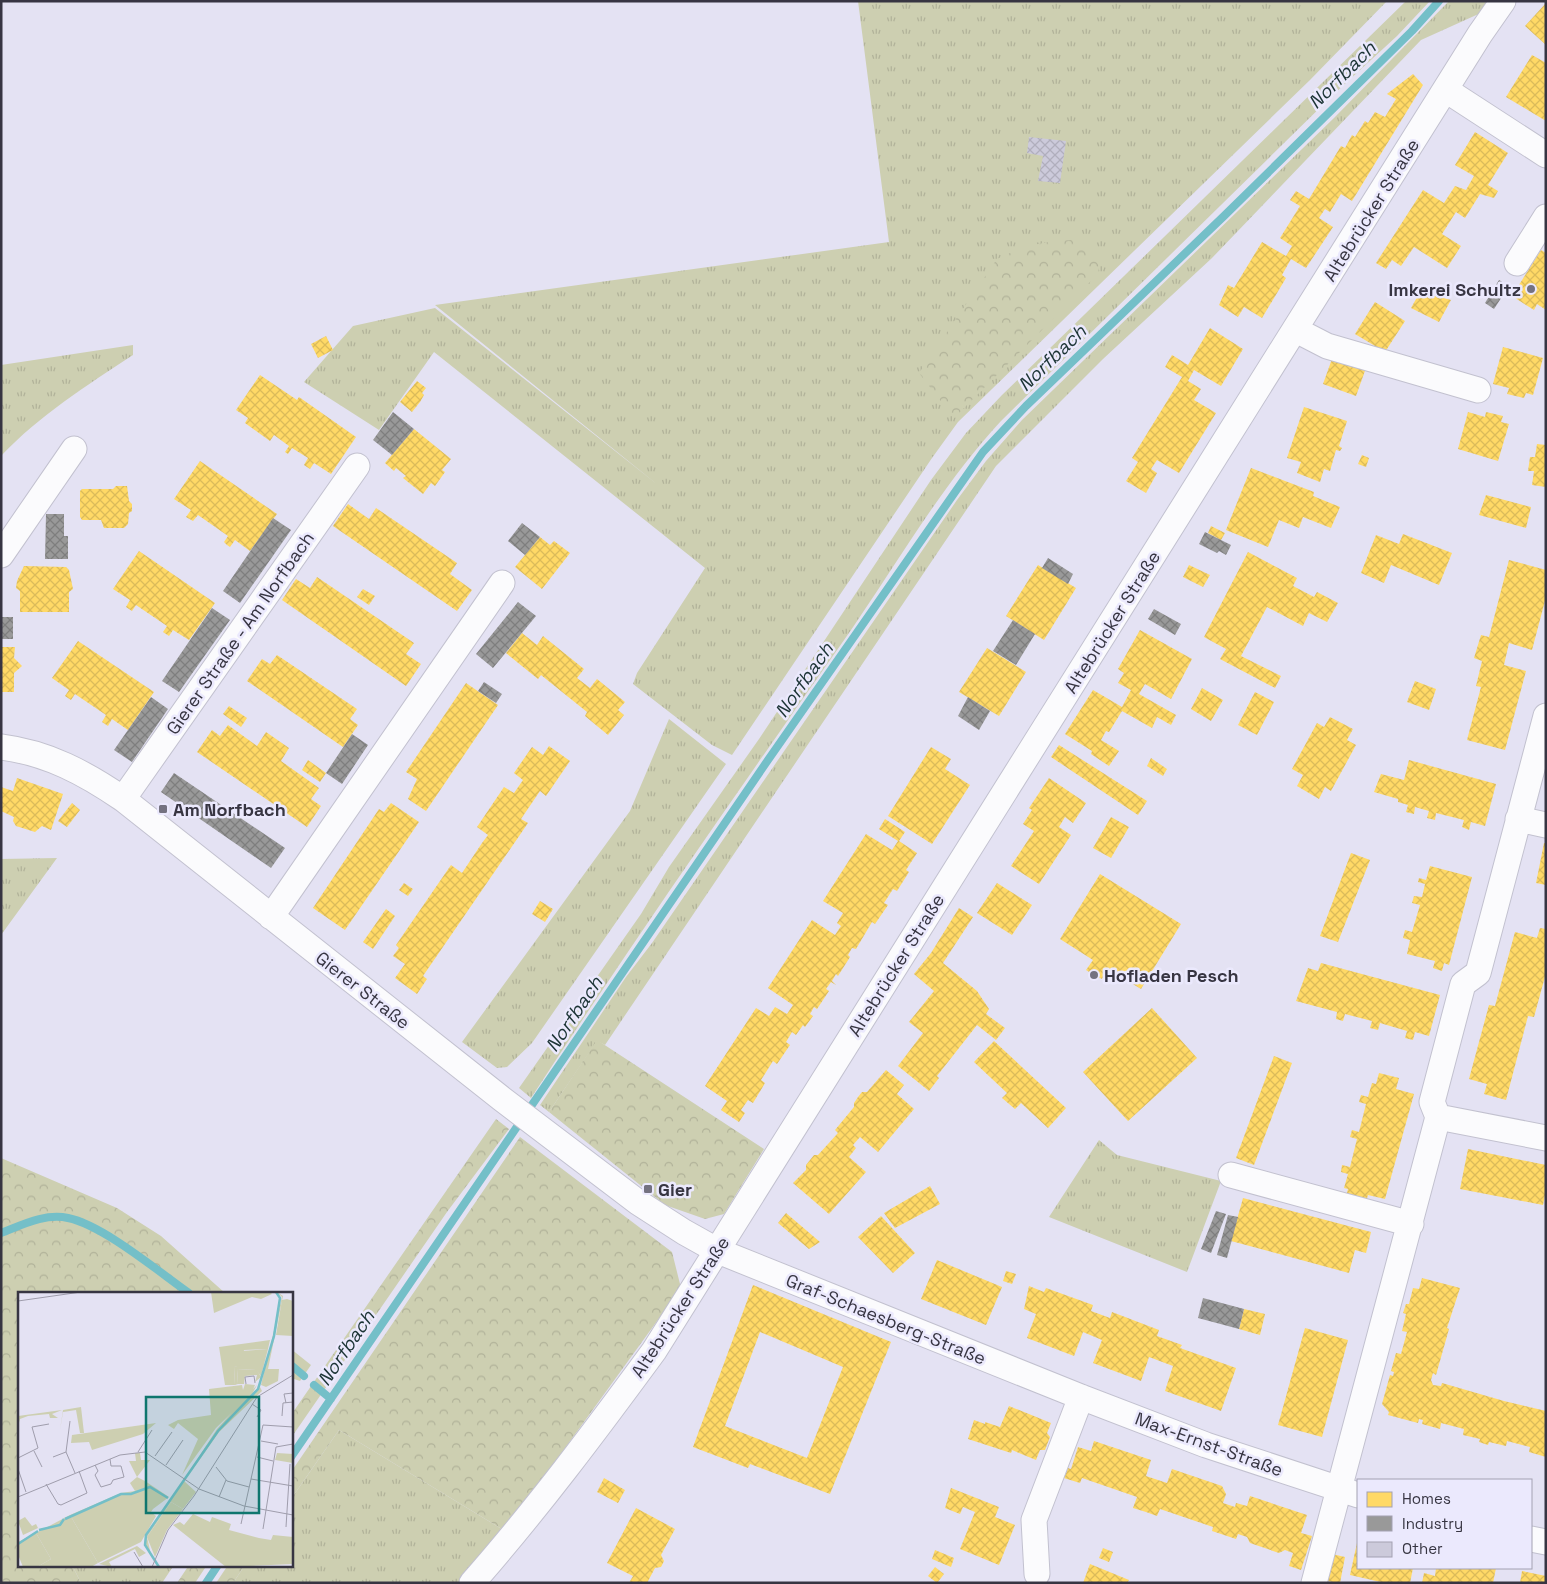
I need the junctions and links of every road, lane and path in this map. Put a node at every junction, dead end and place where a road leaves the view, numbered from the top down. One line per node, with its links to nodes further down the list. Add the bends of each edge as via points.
1 (1503, 1): 2 (street, Altebrücker Straße)
2 (1446, 90): 3 (street); 6 (street, Altebrücker Straße)
3 (1546, 155)
4 (1546, 218): 5 (street)
5 (1517, 263)
6 (1296, 330): 7 (street, via 1327,346); 22 (street, Altebrücker Straße)
7 (1478, 390)
8 (74, 449): 10 (street)
9 (357, 466): 14 (street, Gierer Straße - Am Norfbach)
10 (1, 555)
11 (502, 583): 17 (street)
12 (1546, 716): 15 (street)
13 (1, 747): 14 (street, Gierer Straße, via 28,751 68,766)
14 (123, 799): 17 (street, Gierer Straße)
15 (1518, 820): 16 (street); 18 (street, via 1478,973 1463,984 1432,1102)
16 (1546, 825)
17 (271, 917): 22 (street, Gierer Straße, via 661,1219)
18 (1438, 1117): 19 (street); 21 (street)
19 (1546, 1138)
20 (1230, 1175): 21 (street)
21 (1411, 1224): 25 (street)
22 (718, 1251): 23 (street, Graf-Schaesberg-Straße); 29 (street, Altebrücker Straße, via 654,1351 554,1485)
23 (1053, 1386): 24 (street, Max-Ernst-Straße)
24 (1081, 1397): 25 (street, Max-Ernst-Straße, via 1206,1445); 28 (street, via 1034,1520)
25 (1348, 1492): 30 (street)
26 (1532, 1539): 27 (street)
27 (1546, 1542)
28 (1037, 1574)
29 (472, 1583)
30 (1314, 1583)

